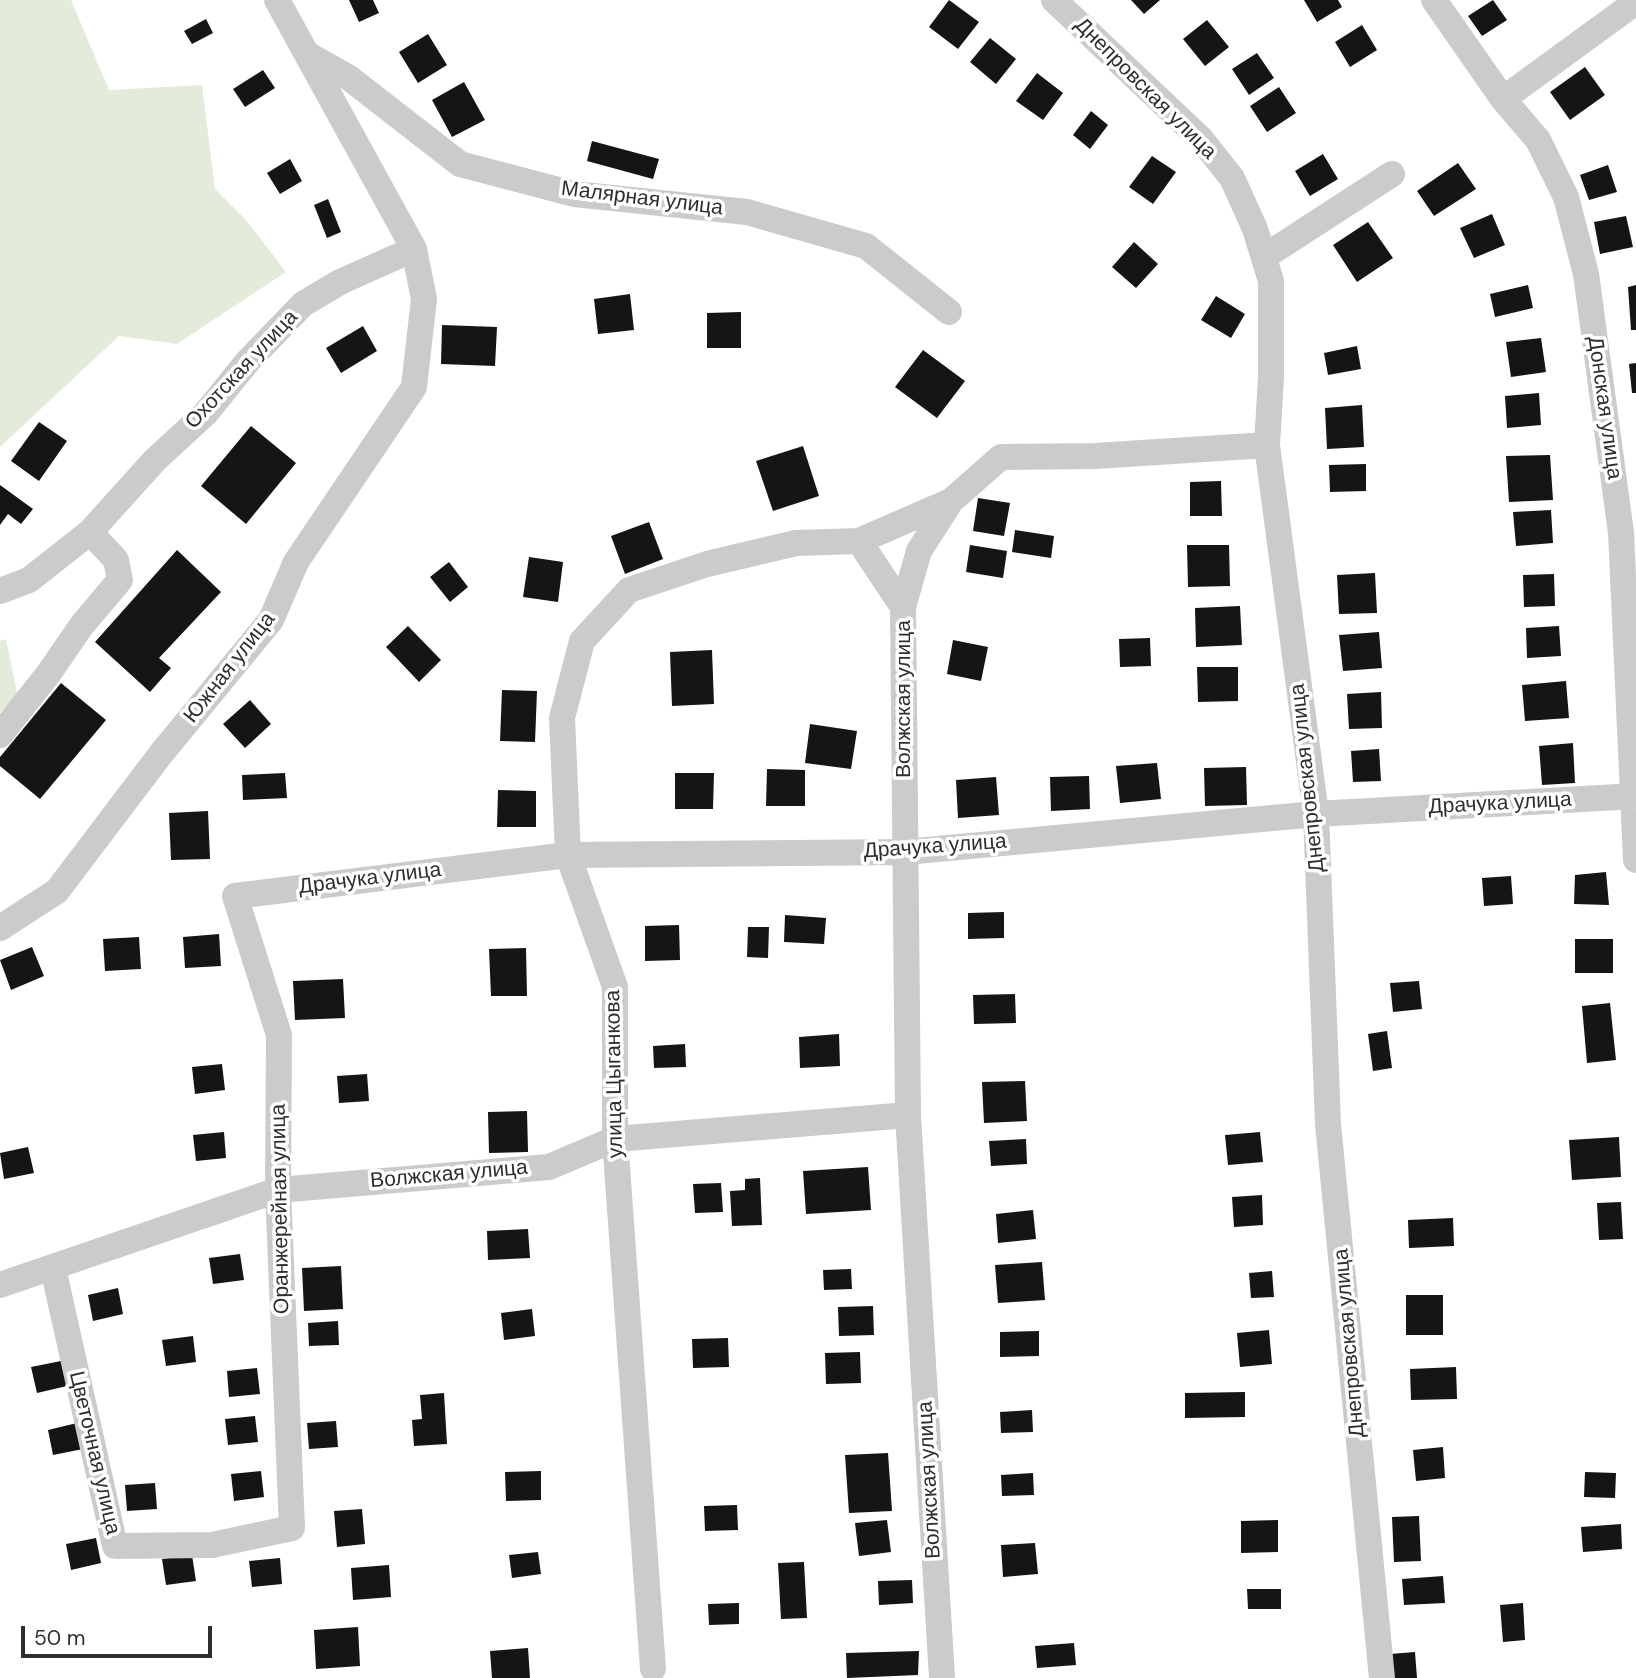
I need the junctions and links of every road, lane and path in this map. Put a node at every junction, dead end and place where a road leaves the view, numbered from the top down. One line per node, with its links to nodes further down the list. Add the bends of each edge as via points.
1 (276, 0): 5 (street)
2 (1054, 0): 9 (street, Днепровская улица, via 1200,139 1233,178)
3 (1434, 0): 6 (street, Донская улица)
4 (1636, 2): 6 (street)
5 (305, 53): 8 (street); 10 (street, Малярная улица, via 348,77 460,164 575,194 747,212 866,246)
6 (1503, 99): 18 (street, Донская улица, via 1538,140 1566,197 1586,274 1621,533)
7 (1392, 174): 9 (street)
8 (414, 249): 13 (street, Охотская улица, via 303,304 206,413 155,460); 24 (street, Южная улица, via 424,299 414,387 296,562 271,620 57,891)
9 (1264, 257): 11 (street, Днепровская улица, via 1271,281)
10 (949, 312)
11 (1267, 445): 12 (street, Волжская улица, via 1001,457); 19 (street, Днепровская улица)
12 (951, 501): 14 (street, улица Цыганкова); 16 (street, Волжская улица, via 919,551)
13 (90, 532): 15 (street, Охотская улица, via 29,580); 17 (street, via 117,560 120,580)
14 (859, 541): 16 (street); 21 (street, улица Цыганкова, via 796,543 708,564 629,590 610,610 582,641 562,718)
15 (0, 591)
16 (903, 607): 20 (street, Волжская улица)
17 (0, 736)
18 (1634, 796): 19 (street, Драчука улица); 22 (street, Донская улица)
19 (1316, 814): 20 (street, Драчука улица); 33 (street, Днепровская улица, via 1328,1124)
20 (905, 852): 21 (street, Драчука улица); 25 (street, Волжская улица)
21 (568, 855): 23 (street, Драчука улица); 26 (street, улица Цыганкова, via 615,987)
22 (1636, 860)
23 (235, 896): 27 (street, Оранжерейная улица, via 279,1035)
24 (0, 928)
25 (908, 1115): 26 (street, Волжская улица); 32 (street, Волжская улица)
26 (615, 1139): 27 (street, Волжская улица, via 550,1167); 31 (street, улица Цыганкова)
27 (278, 1190): 28 (street, Волжская улица); 30 (street, Оранжерейная улица)
28 (53, 1268): 29 (street, Волжская улица); 30 (street, Цветочная улица, via 115,1546 212,1545)
29 (0, 1285)
30 (292, 1528)
31 (653, 1669)
32 (942, 1678)
33 (1382, 1678)

